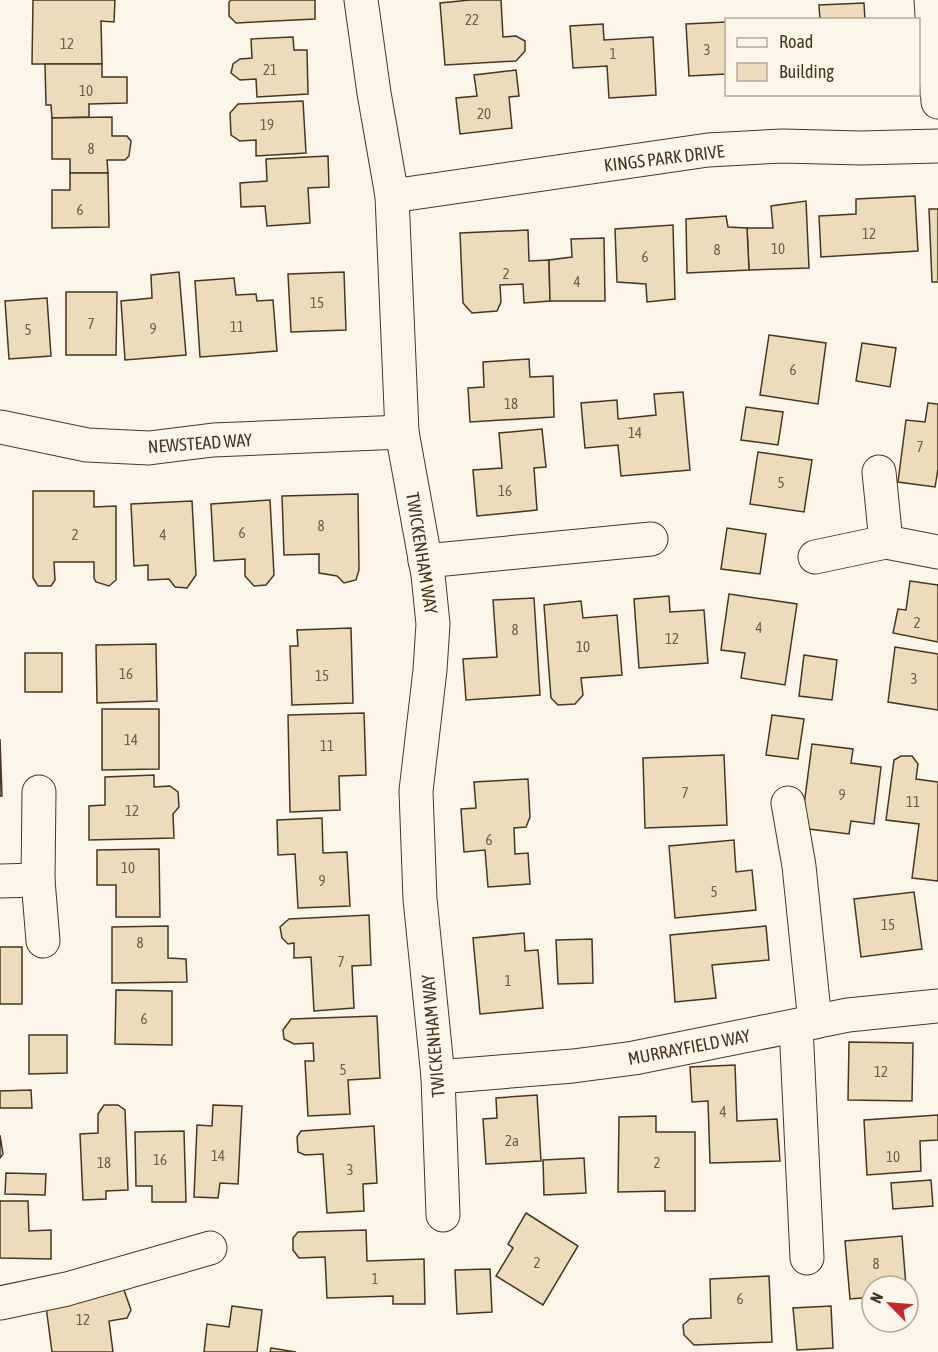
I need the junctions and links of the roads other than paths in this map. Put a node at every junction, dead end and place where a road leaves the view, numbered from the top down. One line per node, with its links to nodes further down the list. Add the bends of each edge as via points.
1 (361, 0): 5 (street, TWICKENHAM WAY)
2 (931, 0): 3 (street)
3 (938, 102)
4 (938, 146): 5 (street, KINGS PARK DRIVE, via 708,150)
5 (392, 196): 7 (street, TWICKENHAM WAY)
6 (0, 427): 7 (street, NEWSTEAD WAY, via 87,445 149,448 213,440)
7 (402, 432): 13 (street, TWICKENHAM WAY)
8 (879, 472): 10 (street)
9 (651, 539): 13 (street)
10 (886, 542): 11 (street); 12 (street)
11 (938, 552)
12 (815, 557)
13 (425, 561): 21 (street, TWICKENHAM WAY, via 433,624 416,791 420,900)
14 (39, 792): 16 (street)
15 (788, 803): 20 (street, via 799,866)
16 (38, 880): 17 (street); 18 (street)
17 (0, 881)
18 (43, 941)
19 (938, 1006): 20 (street, MURRAYFIELD WAY, via 848,1015)
20 (806, 1024): 21 (street, MURRAYFIELD WAY, via 634,1058); 24 (street)
21 (438, 1077): 22 (street, TWICKENHAM WAY)
22 (442, 1215)
23 (210, 1248): 25 (street, via 67,1289)
24 (807, 1258)
25 (0, 1303)

